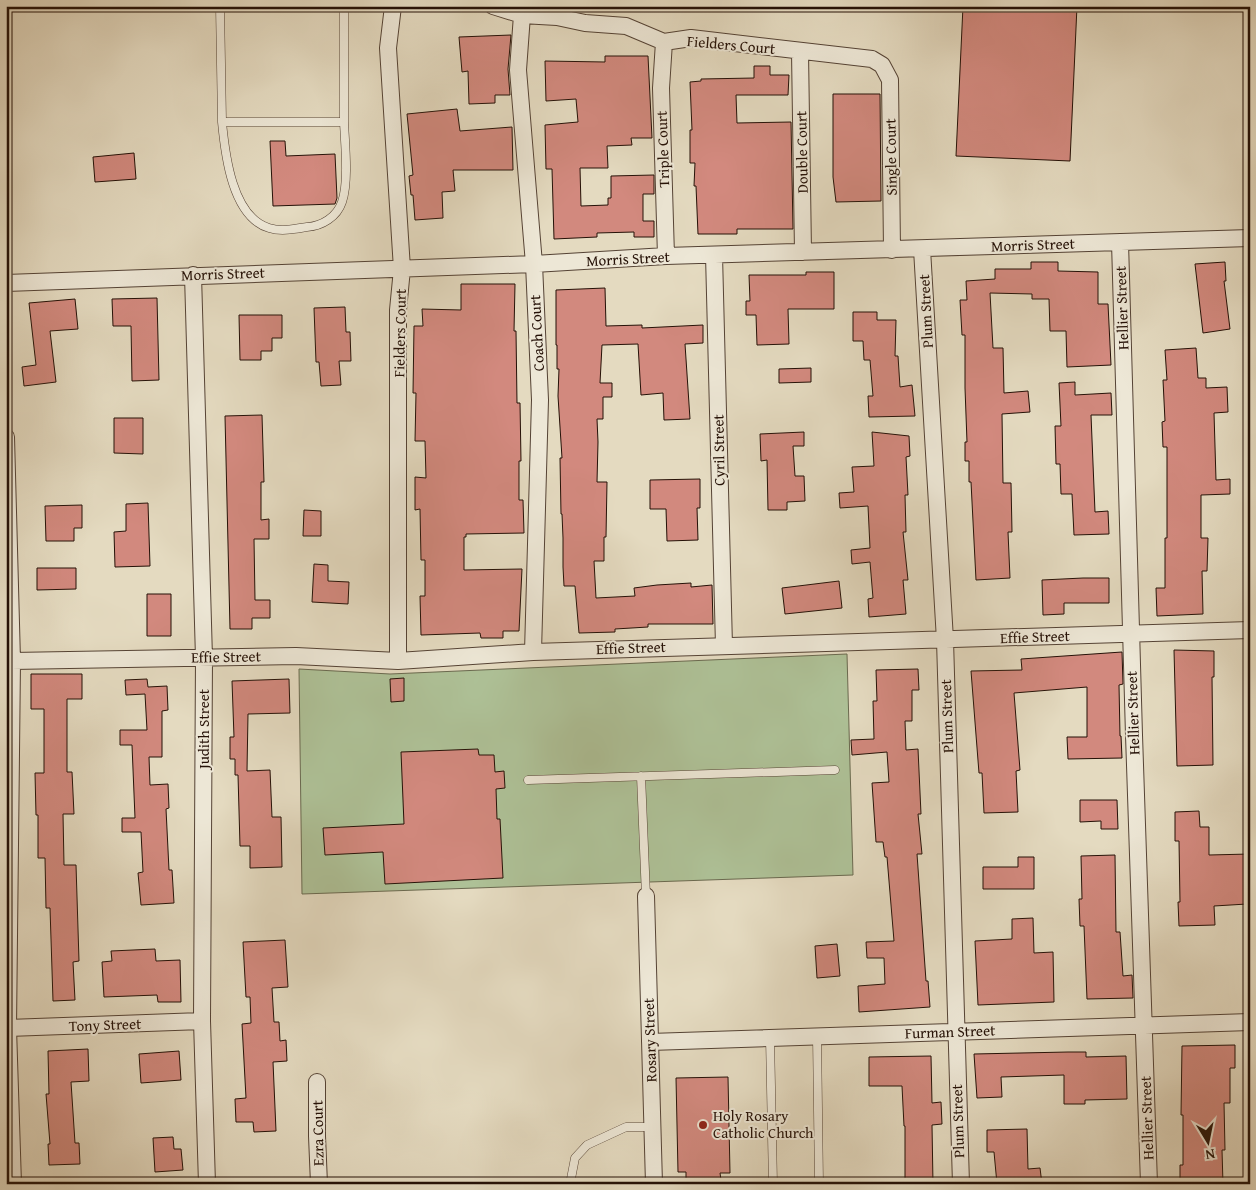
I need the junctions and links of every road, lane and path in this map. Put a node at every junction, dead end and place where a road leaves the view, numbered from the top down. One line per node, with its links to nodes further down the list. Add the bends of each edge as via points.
1 (220, 6): 9 (lane)
2 (344, 6): 10 (lane)
3 (394, 6): 19 (street, Fielders Court, via 388,48)
4 (493, 6): 5 (street, Fielders Court)
5 (522, 15): 6 (street, Fielders Court, via 626,26); 18 (street, Coach Court, via 518,70)
6 (664, 42): 7 (street, Fielders Court, via 691,38); 17 (street, Triple Court, via 661,88)
7 (800, 52): 8 (street, Fielders Court, via 872,59); 15 (street, Double Court)
8 (882, 65): 14 (street, Single Court, via 890,80)
9 (222, 122): 10 (lane); 10 (lane, via 230,172 245,209 251,218 270,229 288,230 313,227 328,220 342,204 346,191)
10 (344, 122)
11 (1250, 238): 12 (street, Morris Street)
12 (1120, 242): 13 (street, Morris Street); 25 (street, Hellier Street)
13 (922, 248): 14 (street, Morris Street); 26 (street, Plum Street)
14 (892, 250): 15 (street, Morris Street)
15 (802, 252): 16 (street, Morris Street)
16 (714, 255): 17 (street, Morris Street); 27 (street, Cyril Street)
17 (666, 256): 18 (street, Morris Street)
18 (534, 264): 19 (street, Morris Street); 28 (street, Coach Court, via 540,400)
19 (402, 269): 20 (street, Morris Street); 31 (street, Fielders Court, via 398,310)
20 (193, 275): 21 (street, Morris Street); 29 (street, Judith Street)
21 (6, 283)
22 (6, 437): 23 (street)
23 (8, 616): 30 (street)
24 (1250, 630): 25 (street, Effie Street)
25 (1131, 633): 26 (street, Effie Street); 38 (street, Hellier Street)
26 (945, 640): 27 (street, Effie Street); 40 (street, Plum Street)
27 (724, 646): 28 (street, Effie Street)
28 (533, 652): 31 (street, Effie Street)
29 (204, 658): 30 (street, Effie Street); 31 (street, Effie Street, via 296,656); 36 (street, Judith Street)
30 (12, 661): 39 (street)
31 (398, 661)
32 (835, 770): 33 (lane)
33 (641, 776): 34 (lane); 35 (lane)
34 (528, 780)
35 (646, 896): 43 (street, Rosary Street)
36 (202, 1021): 39 (street, Tony Street); 47 (street, Judith Street)
37 (1250, 1022): 38 (street, Furman Street)
38 (1144, 1025): 40 (street, Furman Street); 54 (street, Hellier Street)
39 (8, 1028): 46 (street)
40 (955, 1032): 41 (street, Furman Street); 53 (street, Plum Street)
41 (817, 1036): 42 (street, Furman Street); 52 (lane)
42 (770, 1038): 43 (street, Furman Street); 51 (lane)
43 (650, 1042): 45 (street, Rosary Street)
44 (317, 1082): 48 (street, Ezra Court)
45 (652, 1127): 49 (lane, via 626,1127 587,1145 575,1158); 50 (street, Rosary Street)
46 (13, 1184)
47 (207, 1184)
48 (319, 1184)
49 (570, 1184)
50 (654, 1184)
51 (773, 1184)
52 (819, 1184)
53 (961, 1184)
54 (1149, 1184)

